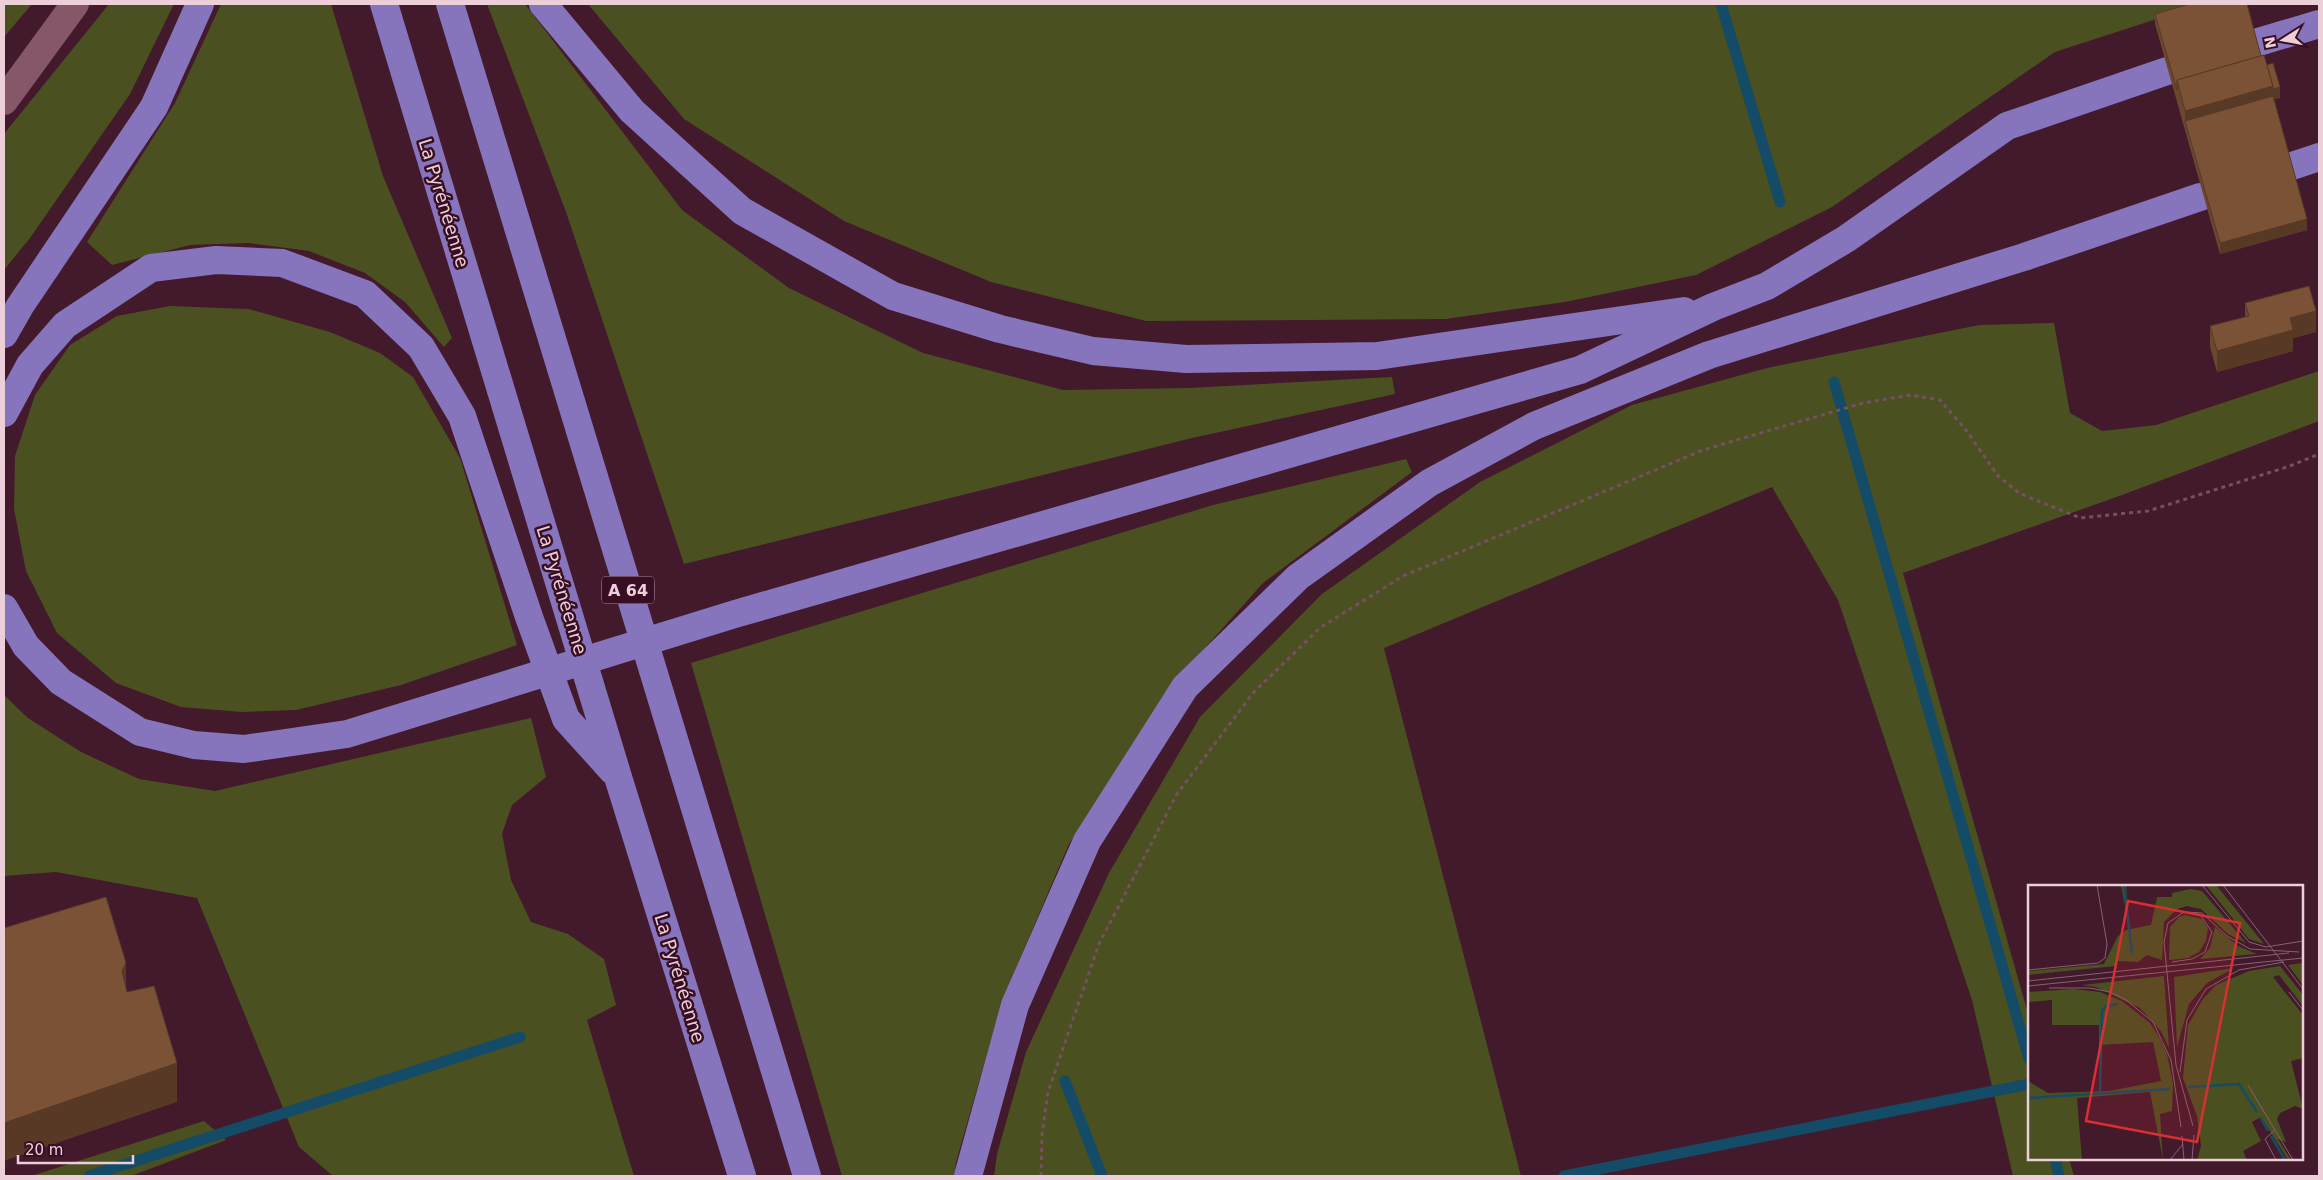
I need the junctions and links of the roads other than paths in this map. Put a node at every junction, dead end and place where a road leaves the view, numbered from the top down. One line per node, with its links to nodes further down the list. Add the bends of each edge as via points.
1 (75, 4): 9 (street)
2 (200, 4): 14 (highway, via 154,107)
3 (384, 4): 19 (highway, La Pyrénéenne)
4 (450, 4): 21 (highway, A 64)
5 (543, 4): 13 (highway, via 632,111 742,212 893,296 1000,329 1093,351 1186,359 1378,356)
6 (2319, 24): 7 (highway)
7 (2255, 43)
8 (2167, 72): 13 (highway, via 2007,126 1846,239 1767,286)
9 (4, 101)
10 (2319, 157): 11 (highway)
11 (2289, 167)
12 (2200, 197): 15 (highway, via 2024,257)
13 (1713, 307): 16 (highway)
14 (4, 334)
15 (1710, 355): 16 (highway); 22 (highway, via 1534,426 1429,483 1298,578 1185,687 1087,841 1015,1005)
16 (1580, 370): 18 (highway, via 735,614 347,734 244,749 194,745 140,732 61,682 26,646)
17 (4, 413): 19 (highway, via 30,364 65,325 151,268 216,260 282,263 365,294 421,347 462,416 566,719)
18 (4, 608)
19 (618, 777): 20 (highway, La Pyrénéenne)
20 (742, 1176)
21 (806, 1176)
22 (968, 1176)

